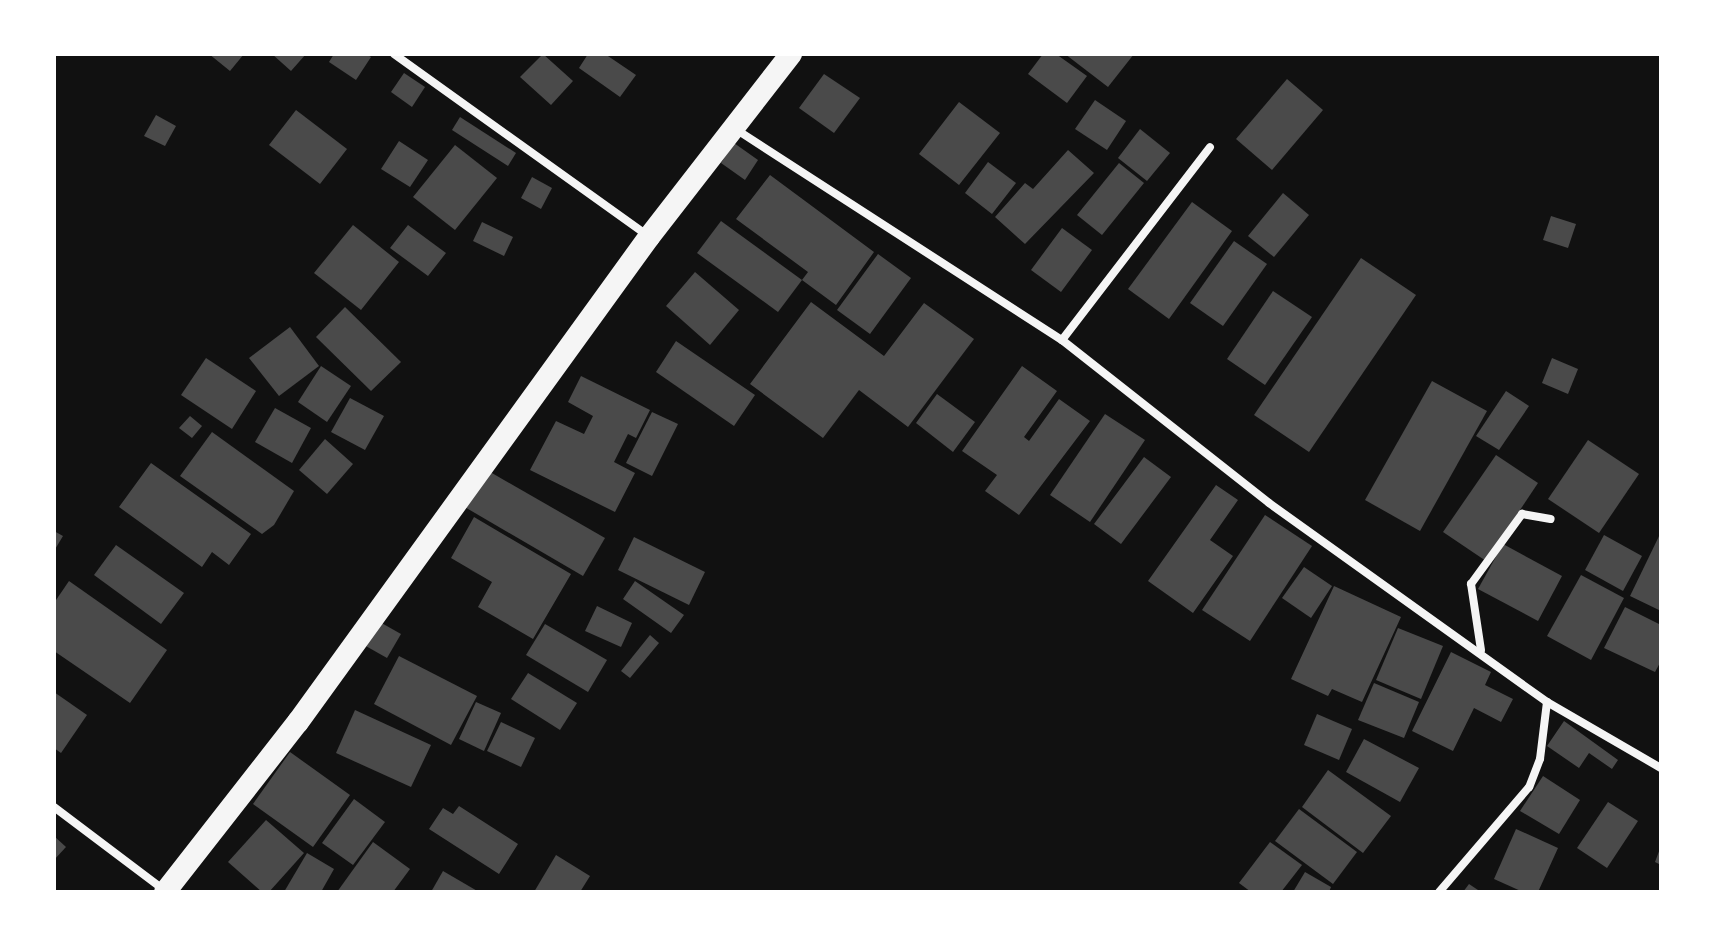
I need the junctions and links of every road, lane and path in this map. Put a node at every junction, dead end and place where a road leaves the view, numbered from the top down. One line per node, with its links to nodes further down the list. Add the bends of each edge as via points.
1 (394, 54): 5 (street)
2 (791, 54): 3 (highway)
3 (737, 130): 5 (highway); 6 (street)
4 (1210, 147): 6 (street)
5 (649, 237): 12 (highway, via 298,722)
6 (1062, 340): 8 (street, via 1269,503)
7 (1551, 519): 8 (street, via 1522,514 1471,584)
8 (1481, 650): 9 (street)
9 (1547, 702): 10 (street); 13 (street, via 1540,759 1529,787)
10 (1661, 768)
11 (54, 807): 12 (street)
12 (166, 892)
13 (1439, 892)

